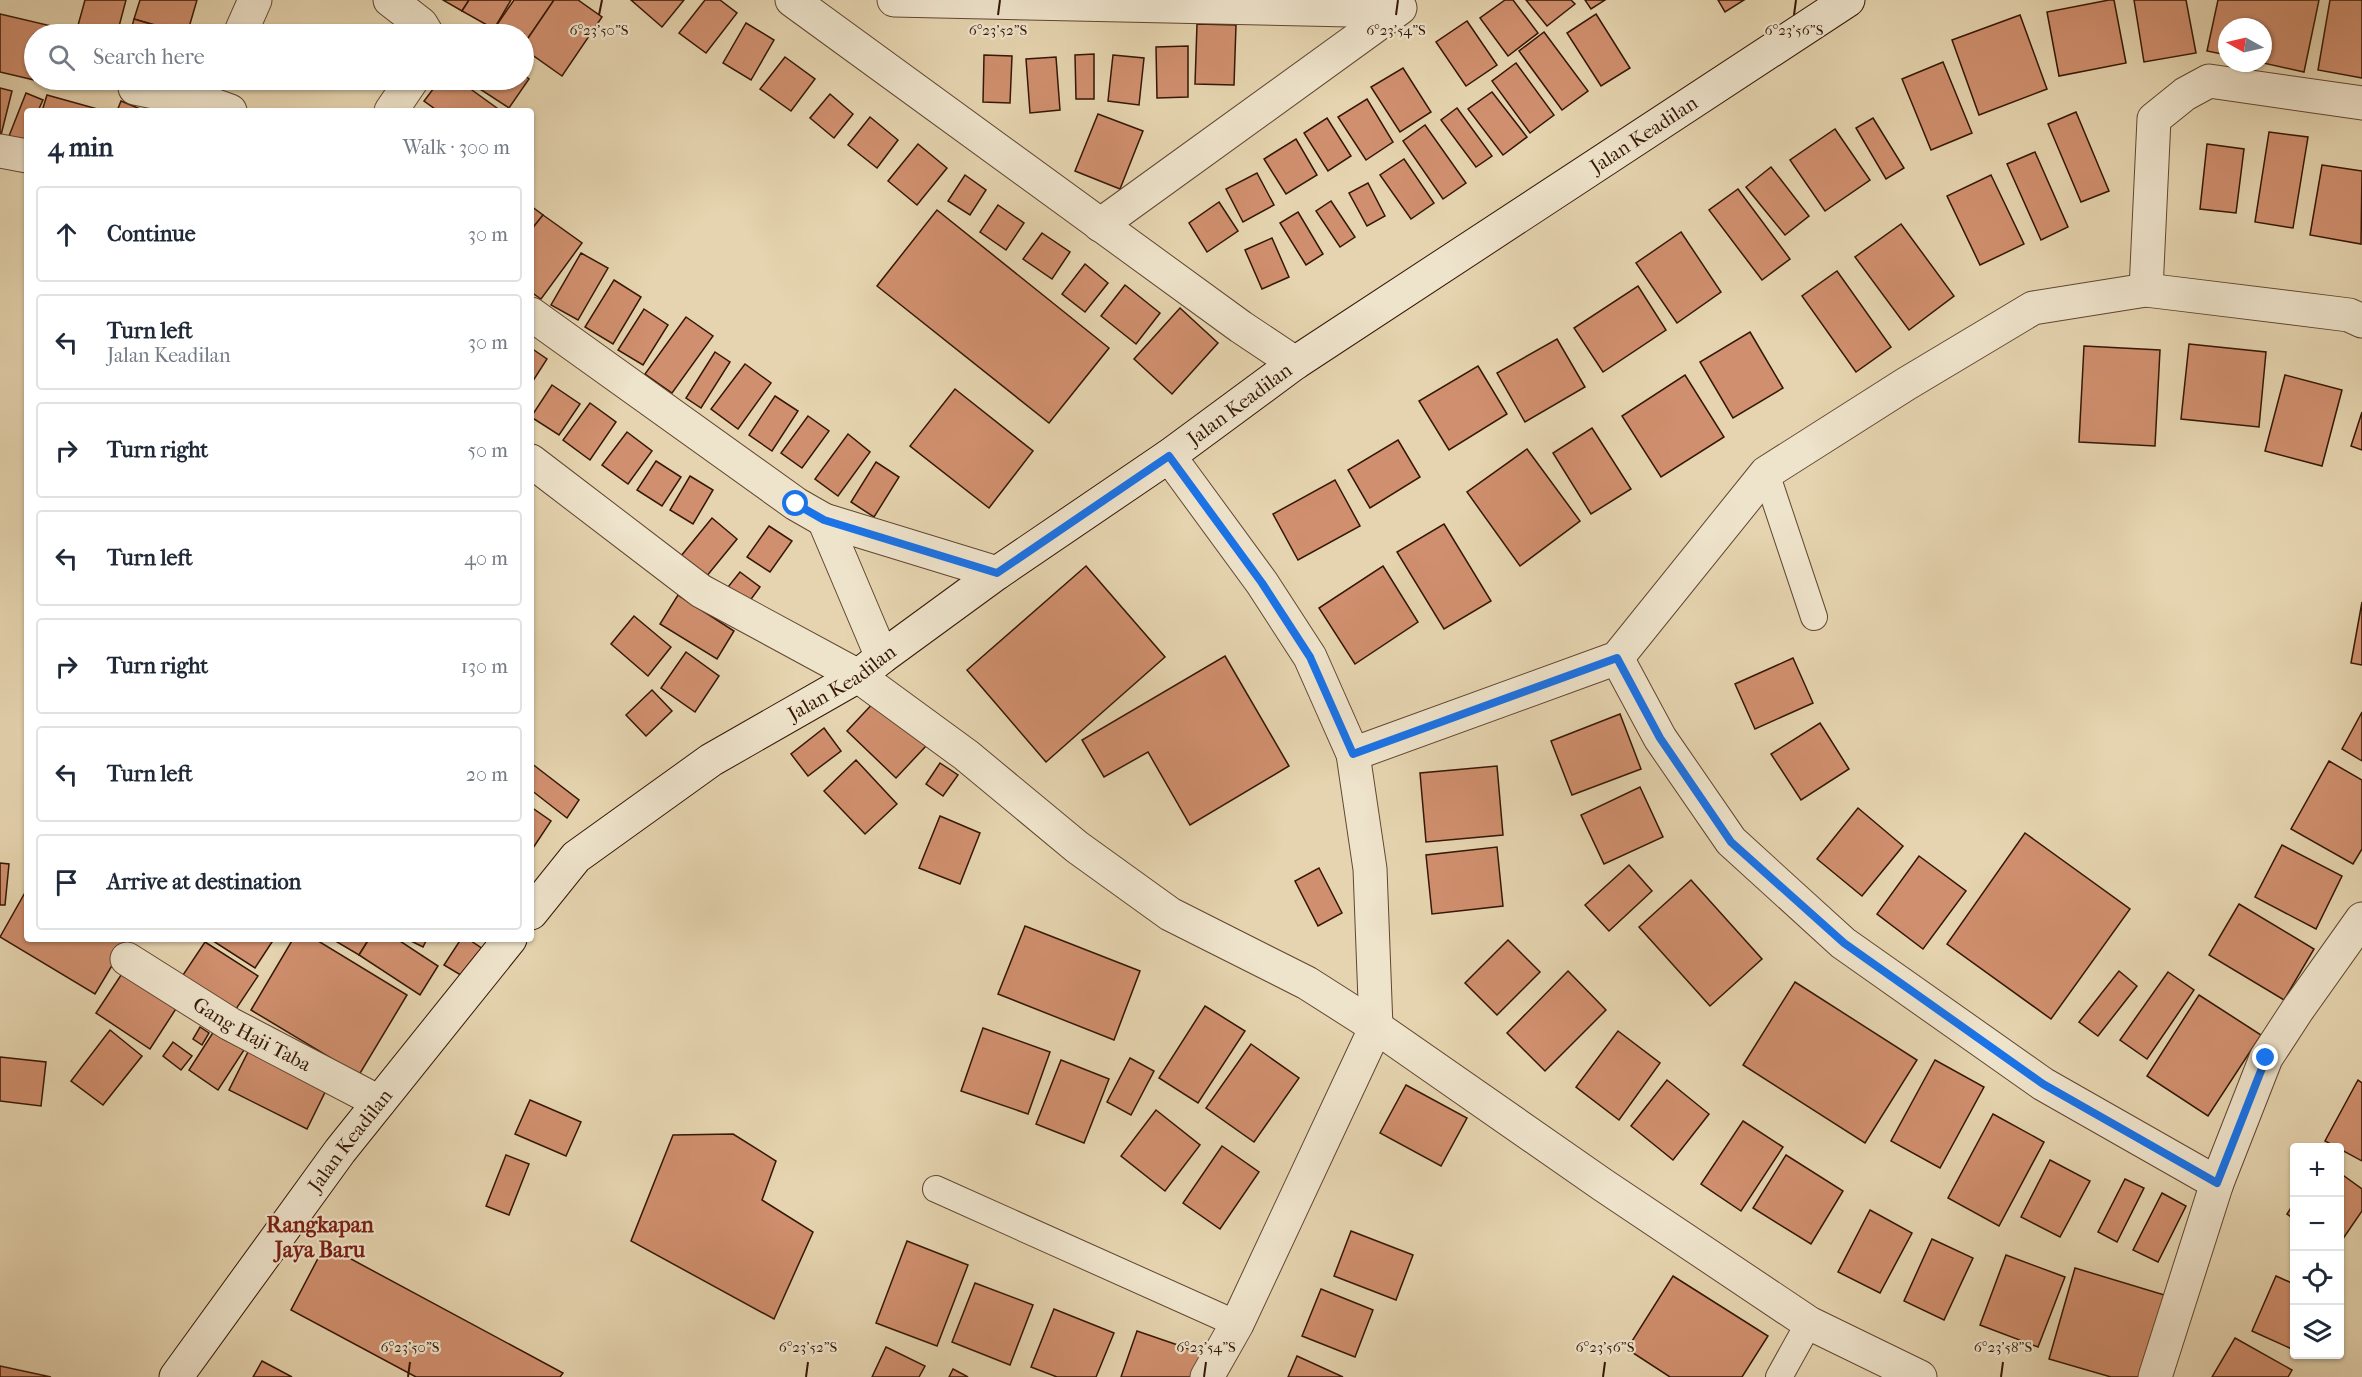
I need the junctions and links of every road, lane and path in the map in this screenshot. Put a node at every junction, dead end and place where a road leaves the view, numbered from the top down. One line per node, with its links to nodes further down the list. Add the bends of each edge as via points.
1 (255, 0): 7 (street)
2 (390, 0): 8 (street)
3 (792, 0): 16 (street)
4 (894, 0): 6 (street)
5 (1848, 0): 20 (street, Jalan Keadilan)
6 (1405, 5): 16 (street)
7 (244, 24)
8 (421, 24)
9 (152, 90): 11 (street)
10 (405, 90): 13 (street)
11 (219, 98)
12 (2362, 103): 17 (street, via 2209,81 2154,119)
13 (393, 108)
14 (0, 151): 15 (street)
15 (24, 155)
16 (1100, 225): 20 (street)
17 (2146, 290): 19 (street, via 2349,315); 23 (street, via 2033,308)
18 (534, 316): 24 (street, via 796,504)
19 (2362, 321)
20 (1295, 363): 21 (street, Jalan Keadilan)
21 (1169, 456): 25 (street, Jalan Keadilan); 29 (street, via 1262,583 1310,657)
22 (534, 463): 28 (street, via 701,591)
23 (1766, 473): 26 (lane); 27 (street)
24 (824, 520): 25 (street); 28 (street)
25 (997, 573): 28 (street, Jalan Keadilan)
26 (1814, 616)
27 (1617, 658): 29 (street); 36 (street, via 1660,738 1731,842 1844,943 2043,1084)
28 (870, 667): 30 (street, Jalan Keadilan, via 711,760 585,850); 34 (street, via 966,755 1077,847 1170,914 1307,983)
29 (1353, 754): 34 (street, via 1370,869)
30 (534, 909)
31 (2362, 919): 36 (street, via 2266,1058)
32 (508, 942): 35 (street, Jalan Keadilan)
33 (127, 959): 35 (street, Gang Haji Taba, via 230,1024)
34 (1376, 1027): 38 (street); 39 (street)
35 (379, 1102): 40 (street, Jalan Keadilan)
36 (2217, 1183): 44 (street)
37 (936, 1189): 39 (lane)
38 (1809, 1323): 42 (lane); 43 (street)
39 (1237, 1324): 41 (street)
40 (176, 1377)
41 (1207, 1377)
42 (1779, 1377)
43 (1920, 1377)
44 (2155, 1377)

